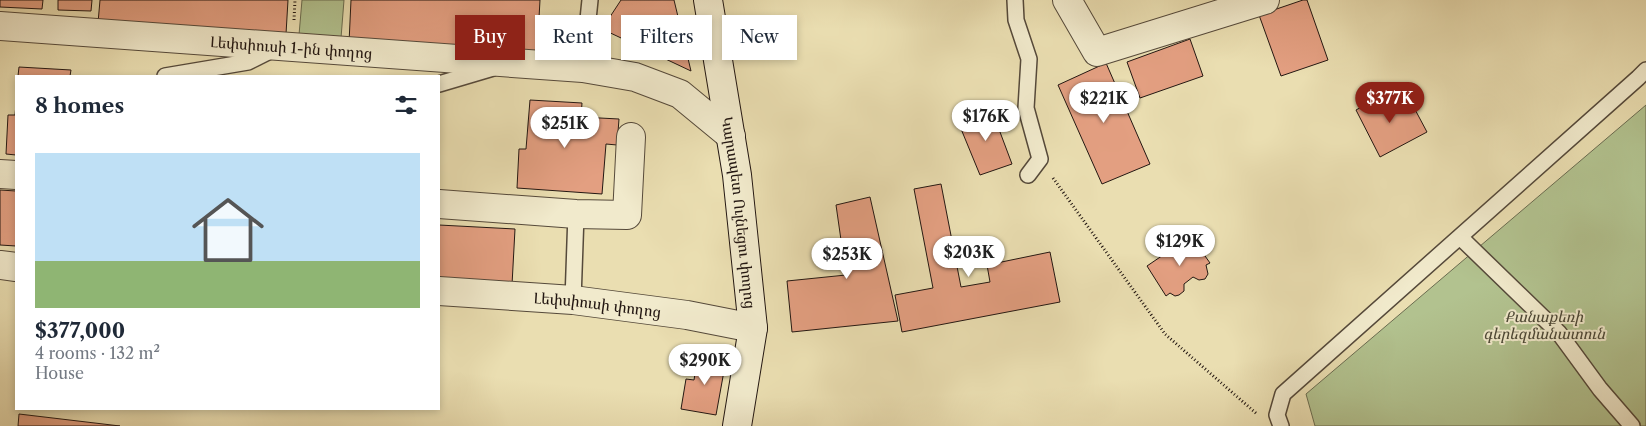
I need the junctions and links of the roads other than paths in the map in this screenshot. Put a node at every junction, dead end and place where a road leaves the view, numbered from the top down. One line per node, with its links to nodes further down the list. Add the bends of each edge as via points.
1 (590, 0): 9 (lane)
2 (708, 0): 13 (street, Կարապետ Ուլնեցու փողոց)
3 (1015, 0): 17 (lane, via 1016,20 1029,59 1026,108 1040,159)
4 (1067, 0): 5 (street, via 1097,52)
5 (1265, 0)
6 (0, 26): 7 (street, Լեփսիուսի 1-ին փողոց)
7 (280, 46): 8 (street, Լեփսիուսի 1-ին փողոց); 11 (lane, via 248,62)
8 (511, 63): 9 (street, Լեփսիուսի 1-ին փողոց); 12 (lane)
9 (583, 68): 13 (street, Լեփսիուսի 1-ին փողոց, via 636,77 680,94)
10 (1646, 70): 20 (lane)
11 (171, 75)
12 (440, 84)
13 (731, 136): 25 (street, Կարապետ Ուլնեցու փողոց)
14 (631, 137): 19 (street, via 627,215)
15 (0, 174): 16 (street)
16 (15, 175)
17 (1028, 175)
18 (440, 204): 19 (street)
19 (576, 214): 24 (lane)
20 (1460, 236): 27 (lane, via 1283,394 1277,415); 28 (lane, via 1559,333)
21 (0, 265): 22 (street)
22 (15, 267)
23 (440, 291): 24 (street, Լեփսիուսի փողոց)
24 (573, 300): 25 (street, Լեփսիուսի փողոց, via 687,315)
25 (753, 328): 26 (street, Կարապետ Ուլնեցու փողոց)
26 (737, 426)
27 (1281, 426)
28 (1632, 426)

